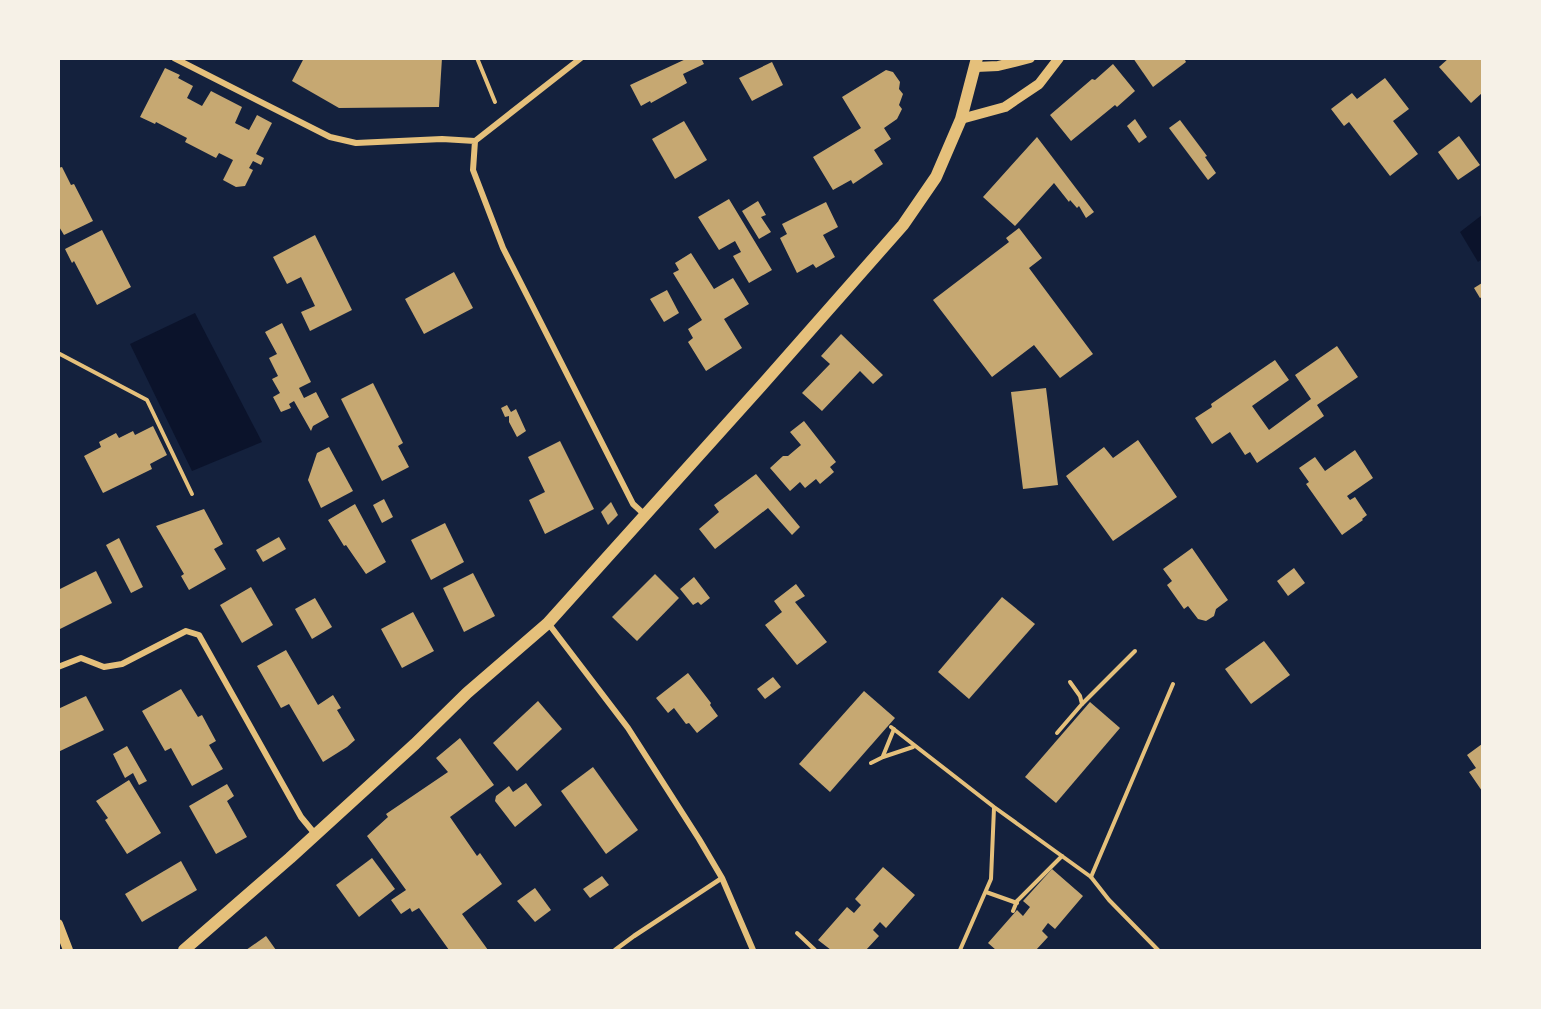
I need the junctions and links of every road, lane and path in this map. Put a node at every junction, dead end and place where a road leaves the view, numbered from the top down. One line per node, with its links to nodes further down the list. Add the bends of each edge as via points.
1 (174, 58): 9 (street, via 330,137 356,143)
2 (477, 58): 8 (path)
3 (581, 58): 8 (street)
4 (1030, 58): 6 (street, via 998,66)
5 (1059, 58): 7 (street, via 1040,84 1005,107)
6 (976, 63): 7 (main road)
7 (961, 118): 12 (main road, via 936,177 903,225)
8 (503, 120): 9 (street)
9 (475, 141): 12 (street, via 473,170 503,248 633,504)
10 (58, 353): 11 (path, via 147,400)
11 (192, 494)
12 (645, 516): 13 (main road)
13 (548, 623): 24 (main road); 27 (street, via 628,728)
14 (1135, 651): 18 (path)
15 (58, 667): 24 (street, via 81,658 104,667 122,663 186,631 199,635 301,817)
16 (1070, 682): 18 (path)
17 (1173, 684): 26 (path)
18 (1082, 705): 19 (path)
19 (1057, 733)
20 (914, 747): 21 (path); 21 (path, via 892,728); 23 (path)
21 (883, 757): 22 (path)
22 (871, 763)
23 (994, 807): 25 (path); 28 (path, via 991,879)
24 (315, 834): 34 (main road)
25 (1062, 856): 26 (path); 29 (path)
26 (1090, 877): 39 (path)
27 (722, 878): 35 (lane); 36 (street)
28 (986, 892): 29 (path); 38 (path)
29 (1017, 903): 30 (path)
30 (1013, 910)
31 (58, 924): 33 (street)
32 (797, 933): 37 (path)
33 (68, 951)
34 (184, 951)
35 (615, 951)
36 (753, 951)
37 (815, 951)
38 (960, 951)
39 (1158, 951)

